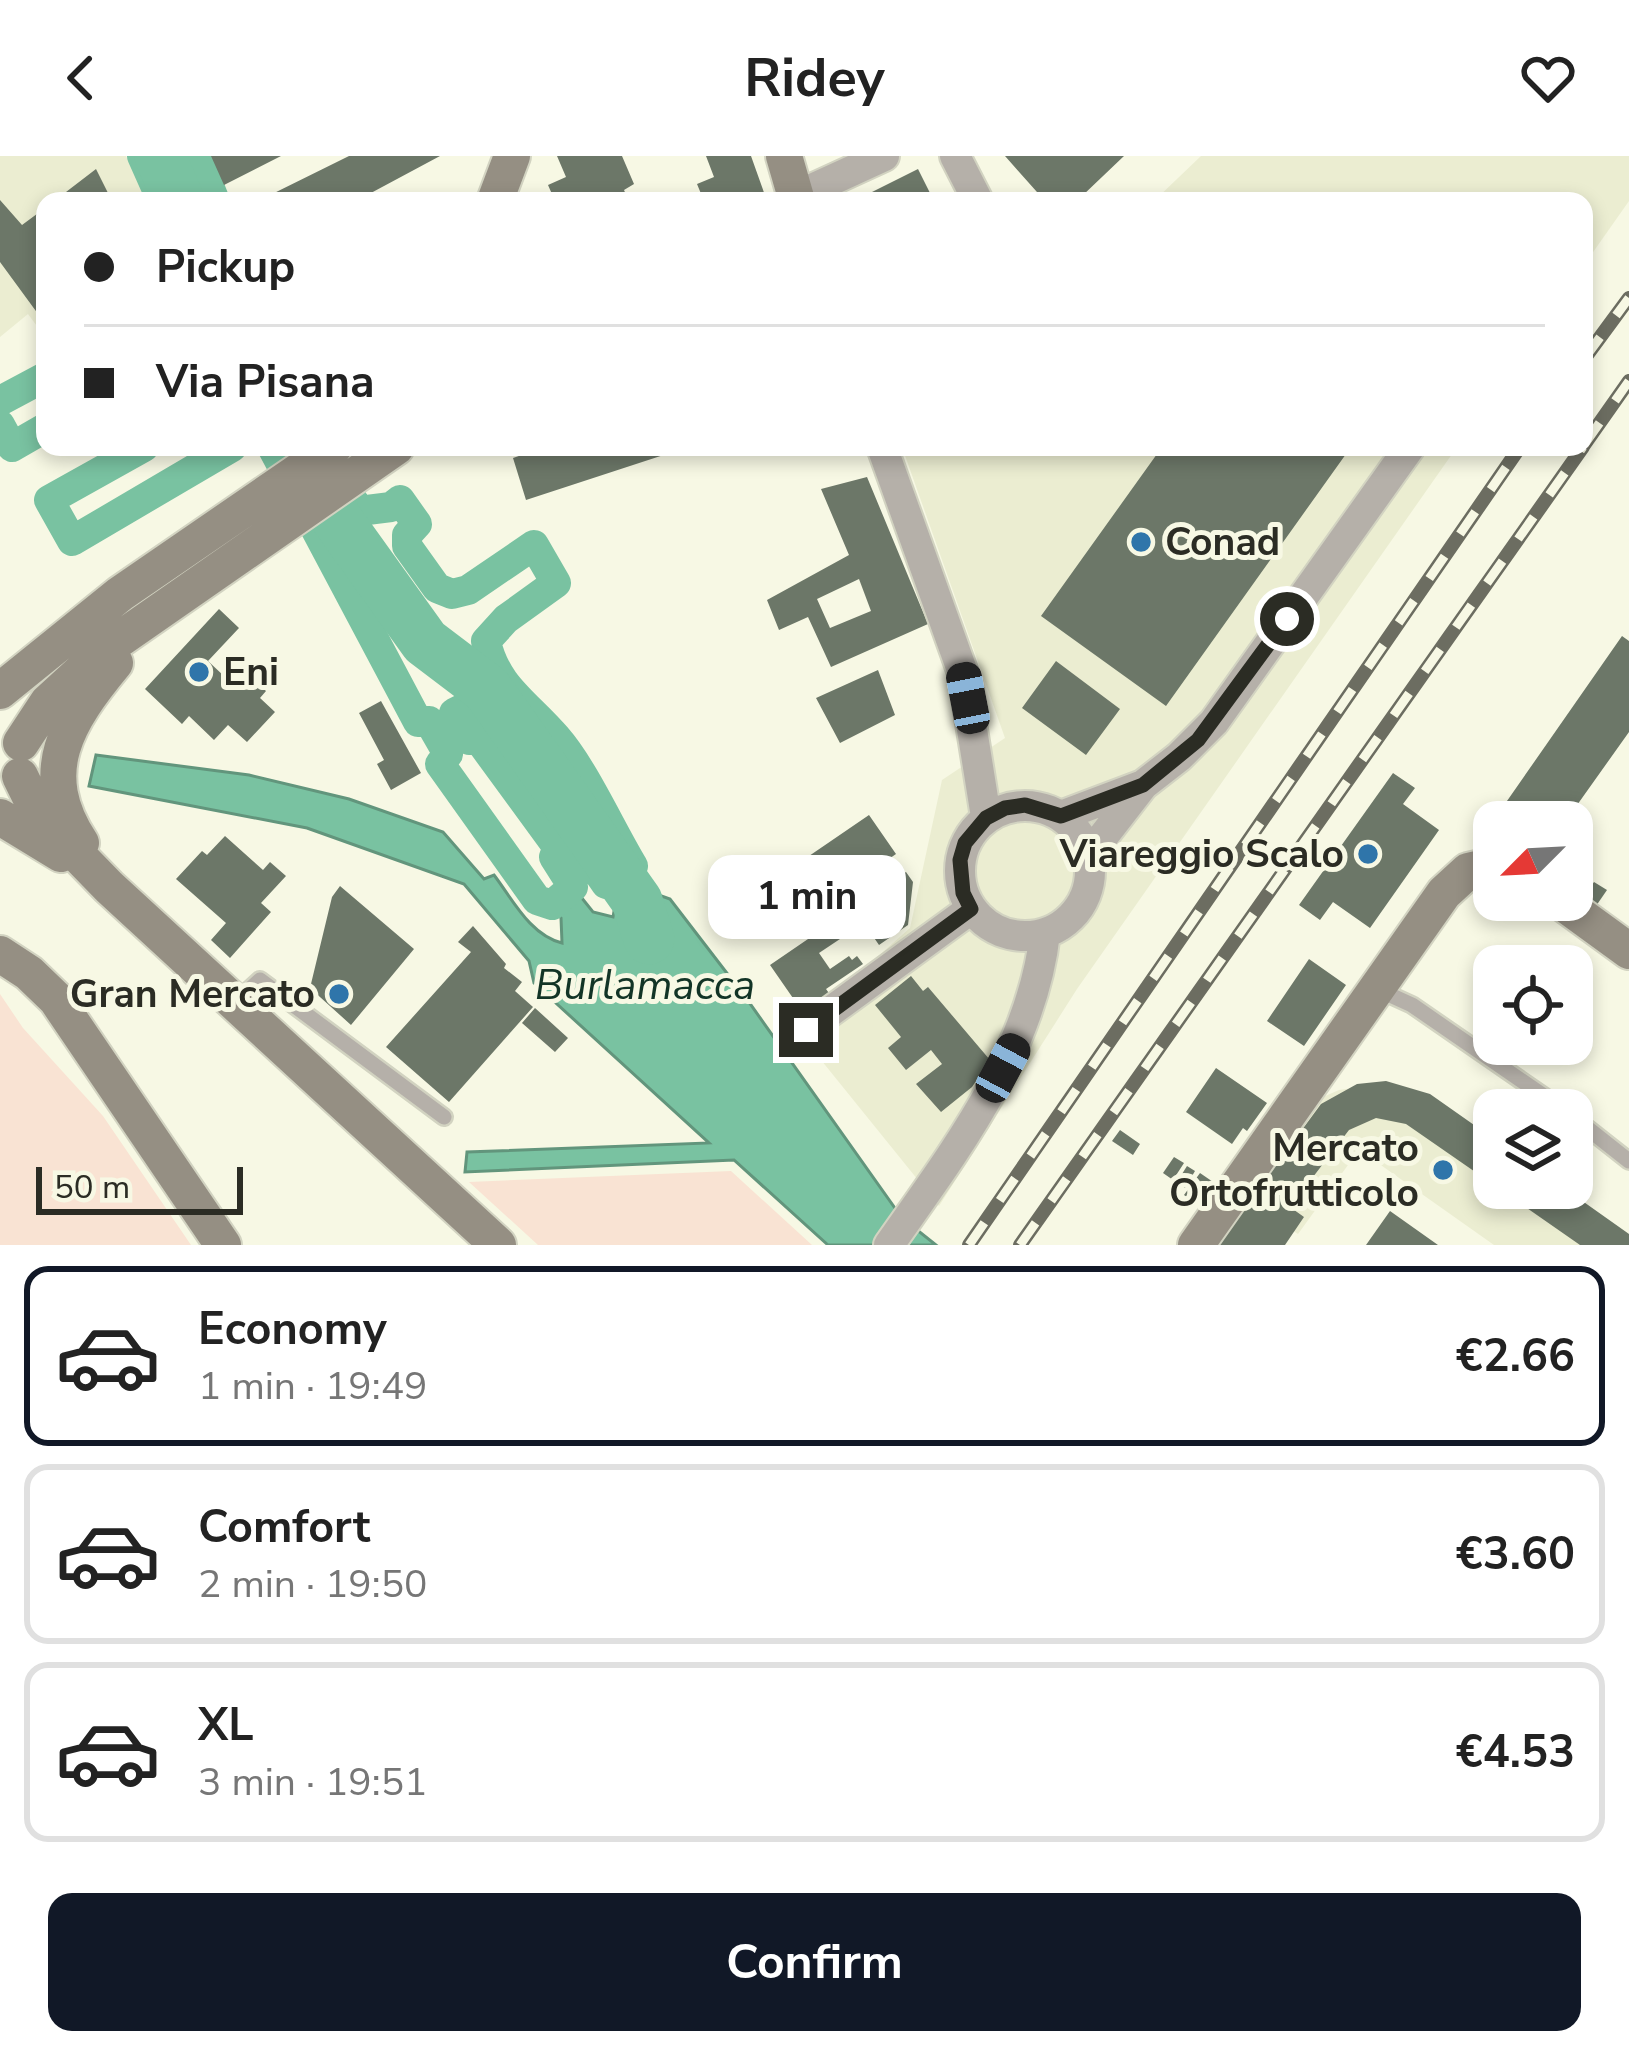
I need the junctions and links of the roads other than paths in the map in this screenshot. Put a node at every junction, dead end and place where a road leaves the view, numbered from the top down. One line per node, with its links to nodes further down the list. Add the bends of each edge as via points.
1 (784, 156): 4 (street)
2 (884, 156): 5 (street)
3 (955, 156): 6 (street)
4 (796, 192)
5 (812, 192)
6 (973, 192)
7 (325, 456): 11 (street)
8 (881, 456): 15 (street, via 956,649)
9 (1404, 456): 17 (street, via 1214,722)
10 (381, 457): 11 (street)
11 (273, 508): 12 (street); 13 (street, via 120,594)
12 (153, 617): 16 (street, via 48,702); 24 (street, via 81,707 60,754 60,802)
13 (0, 691)
14 (0, 707): 16 (street, via 15,725)
15 (973, 723): 18 (street); 21 (street)
16 (14, 776): 24 (street, via 39,815)
17 (1143, 785): 19 (street); 22 (street)
18 (1025, 805): 19 (street); 21 (street)
19 (1061, 816): 22 (street)
20 (0, 817): 24 (street)
21 (986, 818): 25 (street, via 960,860)
22 (1088, 856): 27 (street, via 1082,903)
23 (1473, 870): 30 (street, via 1451,884)
24 (109, 887): 31 (street)
25 (971, 909): 27 (street, via 1004,934); 32 (street)
26 (1588, 921): 28 (street)
27 (1045, 933): 39 (street, via 1015,1044)
28 (1629, 951)
29 (0, 954): 37 (street, via 56,999)
30 (1377, 989): 33 (lane); 40 (street)
31 (234, 1004): 34 (lane, via 260,980); 38 (street)
32 (806, 1030)
33 (1534, 1089)
34 (444, 1118)
35 (1593, 1133): 36 (lane)
36 (1629, 1161)
37 (223, 1245)
38 (498, 1245)
39 (890, 1245)
40 (1196, 1245)

